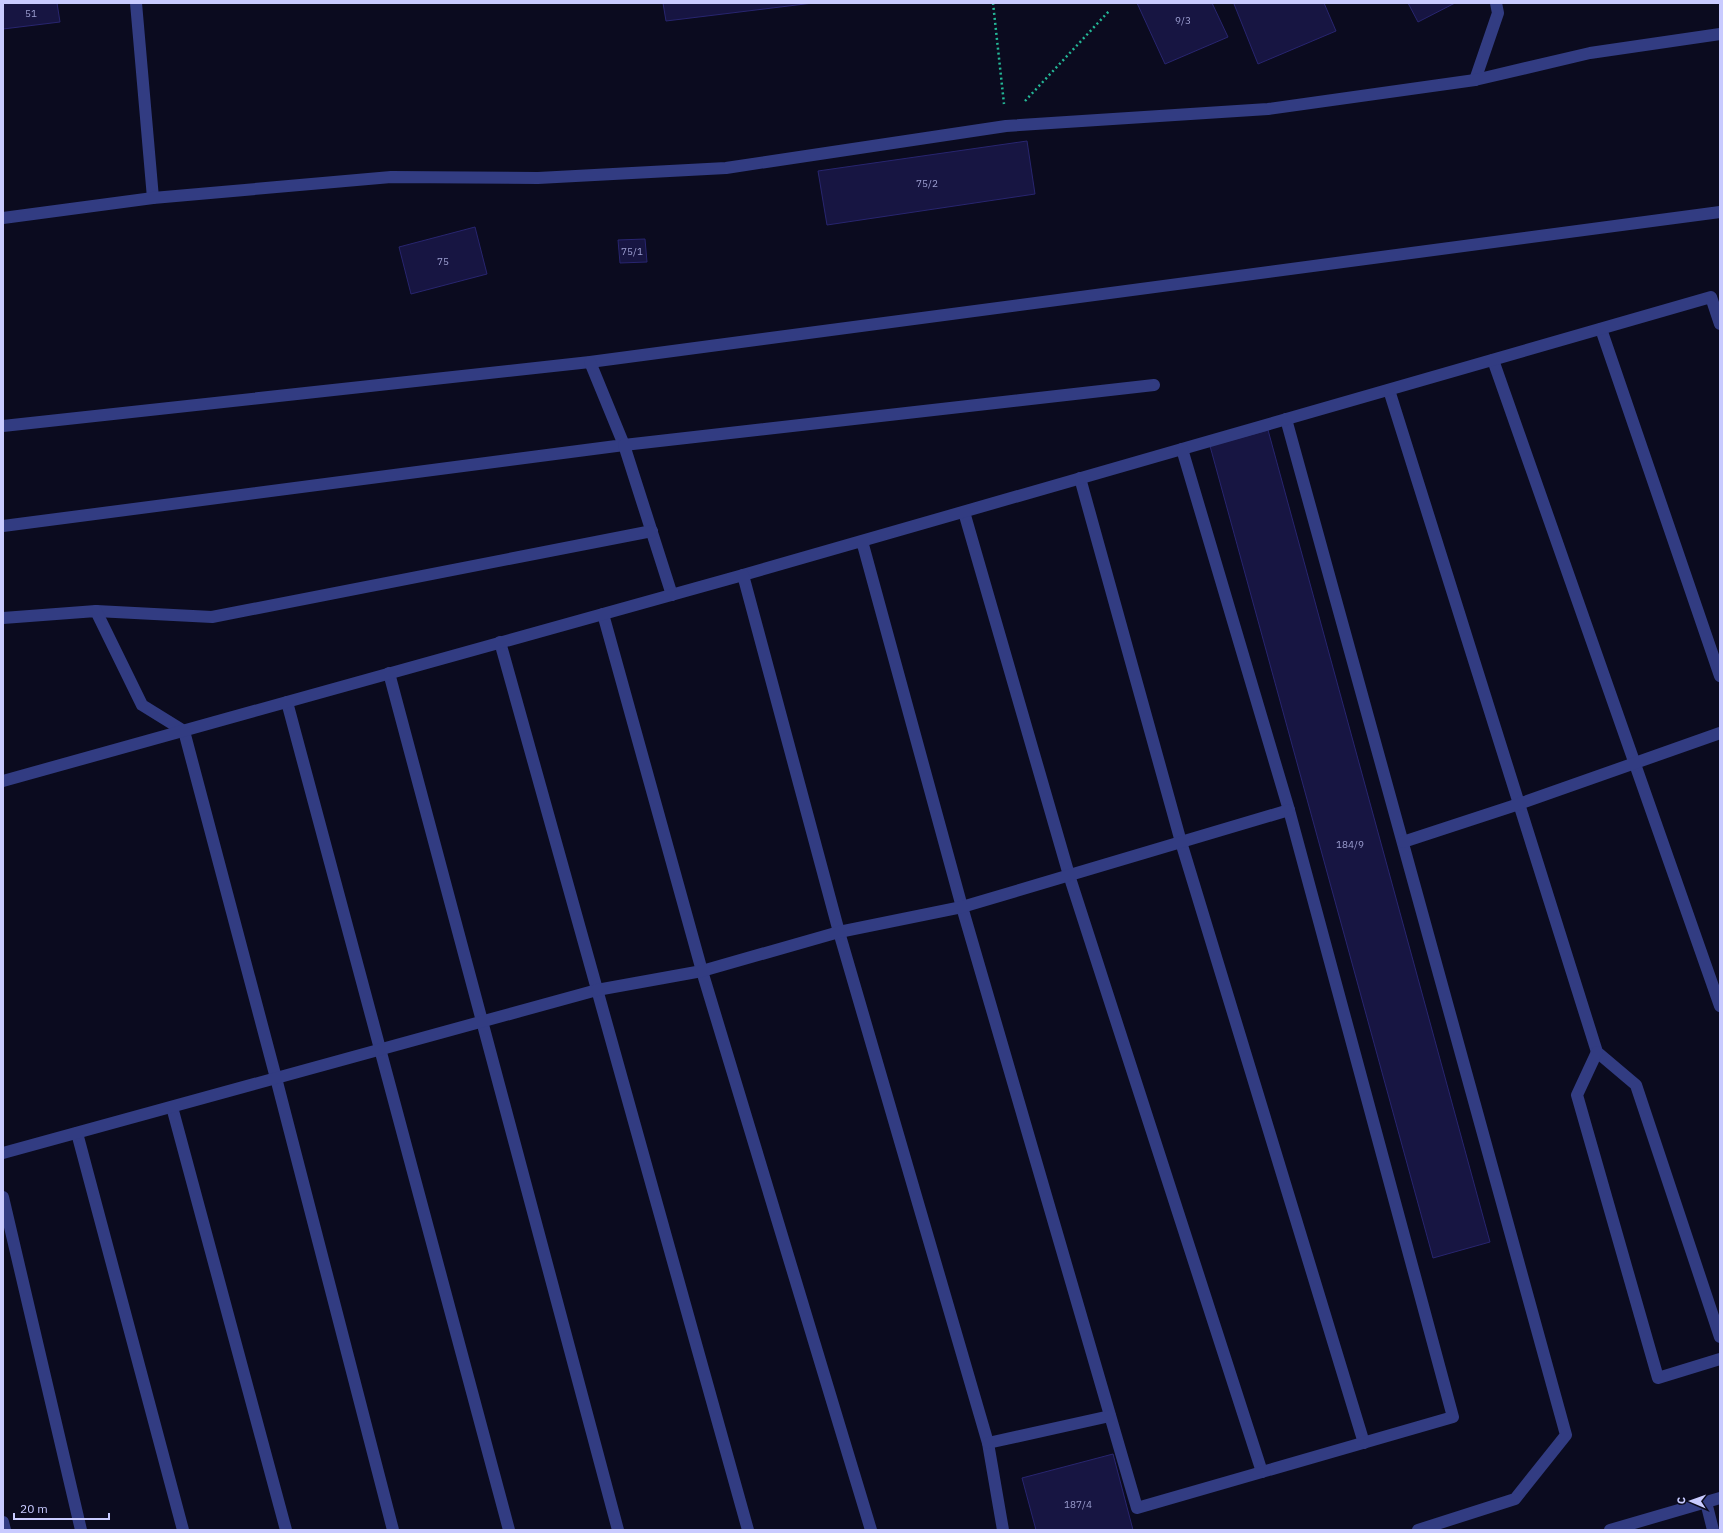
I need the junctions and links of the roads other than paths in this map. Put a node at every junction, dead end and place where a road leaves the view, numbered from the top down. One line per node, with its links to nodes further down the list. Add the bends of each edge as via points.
1 (136, 3): 5 (lane)
2 (1496, 3): 4 (lane, via 1498,13)
3 (1720, 34): 4 (lane, via 1590,53)
4 (1475, 80): 5 (lane, via 1268,109 1006,126 726,168 538,178 390,177)
5 (153, 198): 7 (lane)
6 (1720, 212): 11 (lane)
7 (3, 218)
8 (1720, 324): 9 (lane, via 1711,297)
9 (1601, 329): 10 (lane); 30 (lane)
10 (1493, 360): 13 (lane); 34 (lane)
11 (590, 362): 15 (lane); 16 (lane)
12 (1154, 385): 16 (lane)
13 (1389, 390): 14 (lane); 36 (lane)
14 (1286, 419): 17 (lane); 39 (lane)
15 (3, 426)
16 (624, 444): 20 (lane); 21 (lane)
17 (1182, 449): 18 (lane); 37 (lane)
18 (1080, 478): 19 (lane); 38 (lane)
19 (964, 512): 22 (lane); 40 (lane)
20 (3, 526)
21 (652, 531): 24 (lane); 25 (lane, via 212,617)
22 (862, 541): 23 (lane); 41 (lane)
23 (744, 574): 24 (lane); 42 (lane)
24 (672, 594): 26 (lane)
25 (96, 612): 27 (lane); 32 (lane, via 142,705)
26 (603, 614): 28 (lane); 43 (lane)
27 (3, 618)
28 (500, 642): 29 (lane); 44 (lane)
29 (389, 673): 31 (lane); 46 (lane)
30 (1720, 676)
31 (287, 702): 32 (lane); 47 (lane)
32 (184, 731): 35 (lane); 49 (lane)
33 (1720, 733): 34 (lane)
34 (1635, 764): 36 (lane); 45 (lane)
35 (3, 781)
36 (1519, 804): 39 (lane); 48 (lane)
37 (1289, 810): 38 (lane); 58 (lane, via 1454,1417)
38 (1181, 842): 40 (lane); 58 (lane)
39 (1403, 842): 73 (lane, via 1566,1435 1515,1499)
40 (1069, 875): 41 (lane); 59 (lane)
41 (962, 907): 42 (lane); 56 (lane)
42 (839, 932): 43 (lane); 57 (lane)
43 (702, 971): 44 (lane); 71 (lane)
44 (597, 990): 46 (lane); 70 (lane)
45 (1720, 1006)
46 (483, 1021): 47 (lane); 69 (lane)
47 (381, 1049): 49 (lane); 68 (lane)
48 (1597, 1052): 54 (lane, via 1636,1085); 55 (lane, via 1577,1095 1658,1378)
49 (276, 1078): 50 (lane); 67 (lane)
50 (172, 1107): 51 (lane); 66 (lane)
51 (77, 1133): 52 (lane); 65 (lane)
52 (3, 1153)
53 (3, 1197): 64 (lane)
54 (1720, 1337)
55 (1720, 1359)
56 (1110, 1416): 57 (lane); 59 (lane, via 1137,1508)
57 (988, 1443): 72 (lane)
58 (1364, 1443): 59 (lane)
59 (1262, 1472)
60 (1720, 1498): 61 (lane)
61 (1706, 1502): 74 (lane); 75 (lane)
62 (3, 1522): 63 (lane)
63 (4, 1530)
64 (81, 1530)
65 (183, 1530)
66 (286, 1530)
67 (393, 1530)
68 (509, 1530)
69 (618, 1530)
70 (748, 1530)
71 (871, 1530)
72 (1002, 1530)
73 (1418, 1530)
74 (1610, 1530)
75 (1713, 1530)

